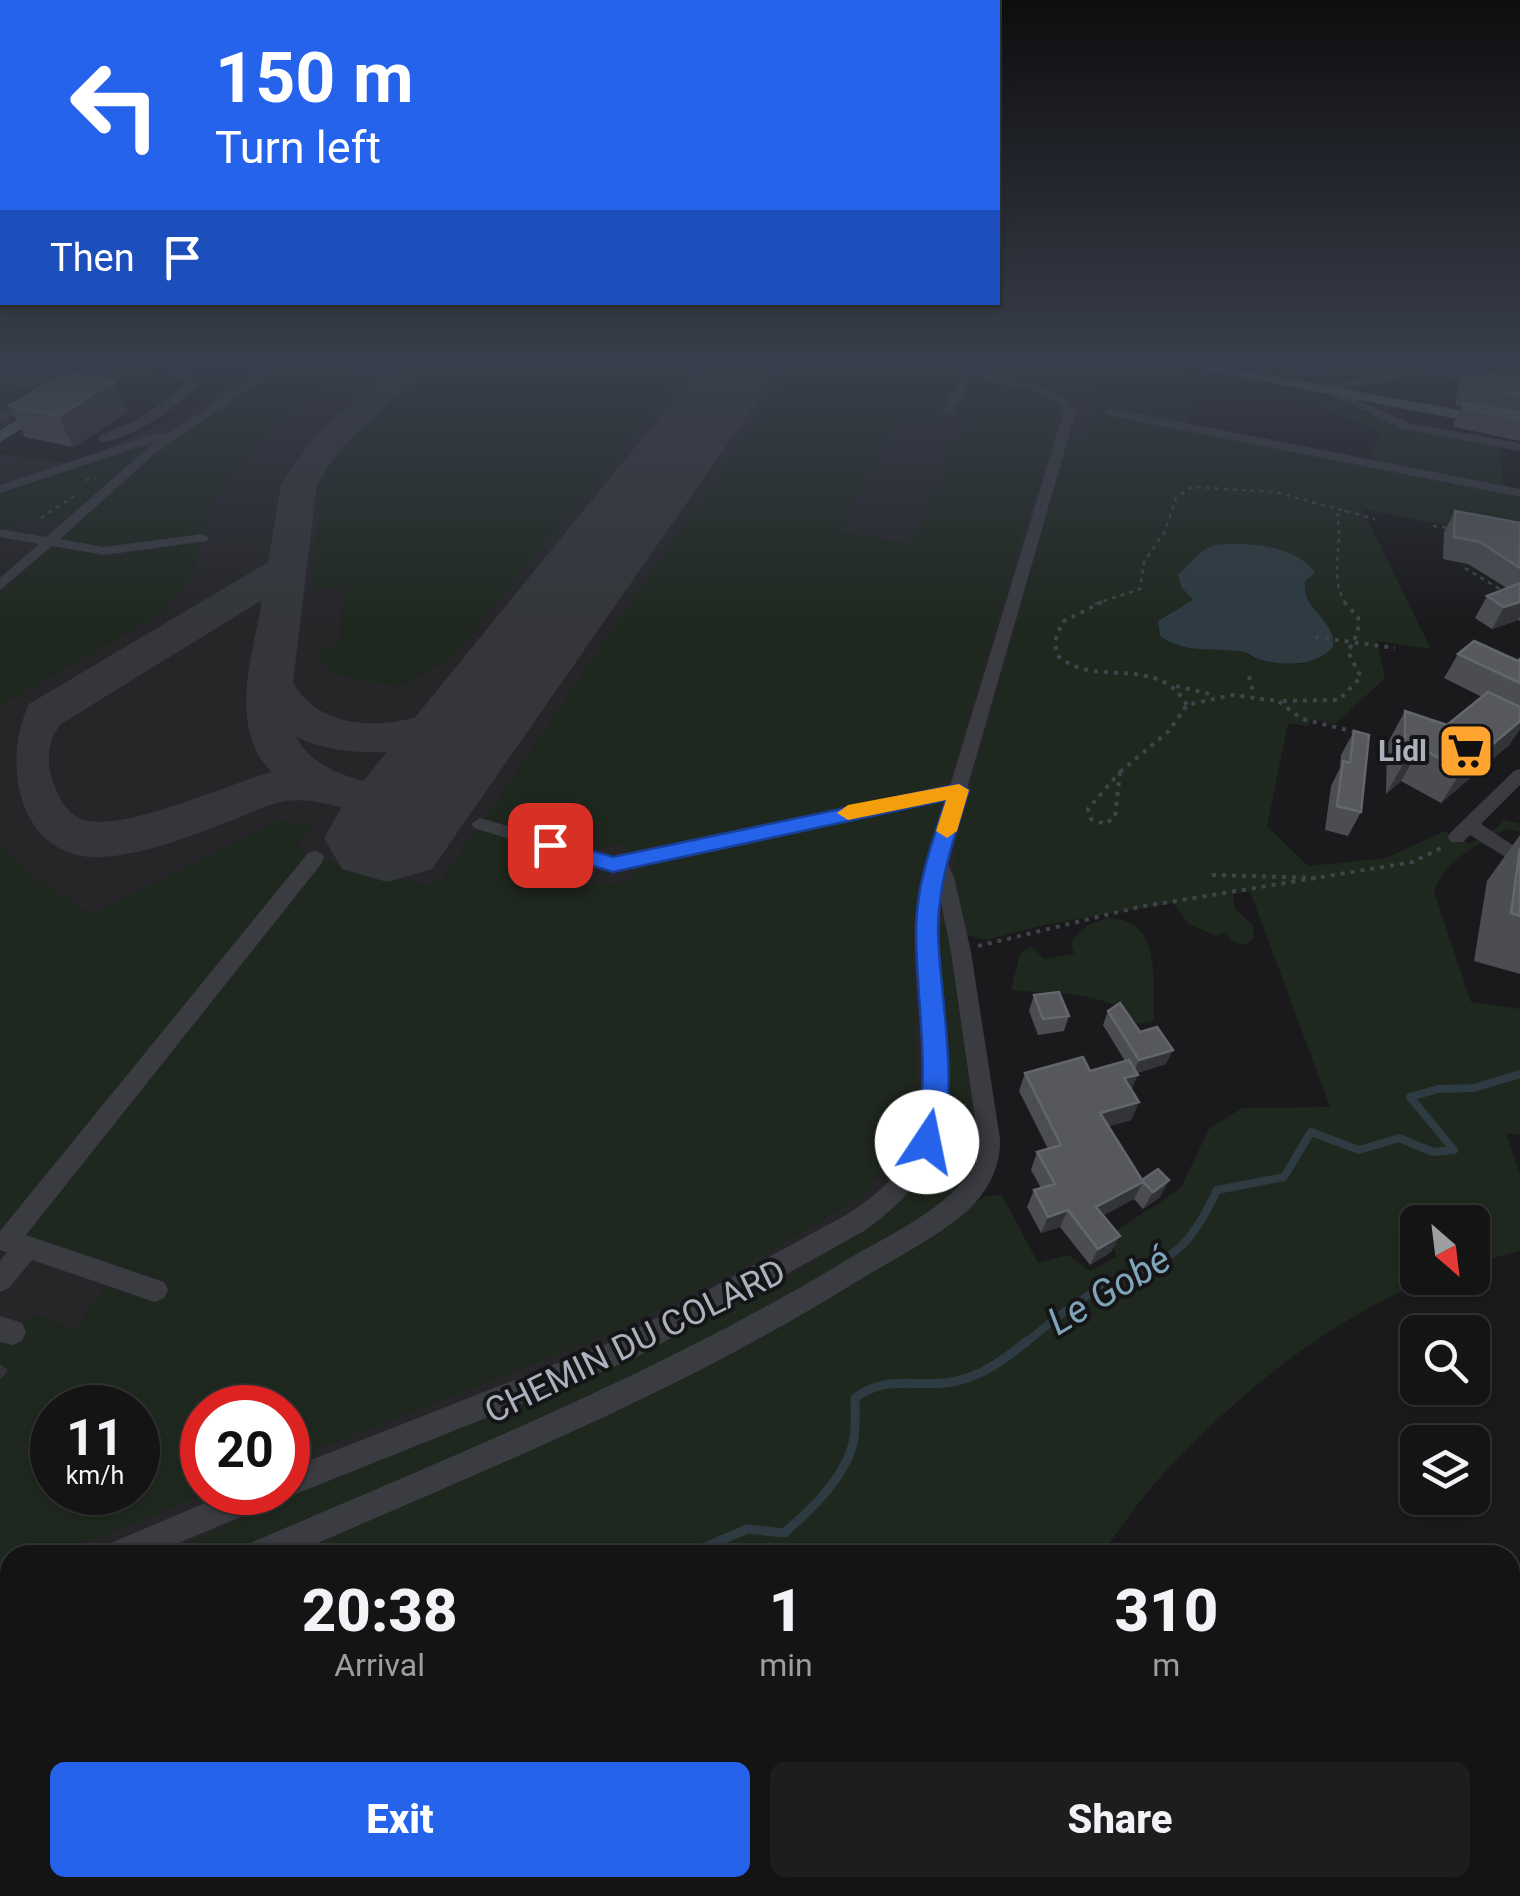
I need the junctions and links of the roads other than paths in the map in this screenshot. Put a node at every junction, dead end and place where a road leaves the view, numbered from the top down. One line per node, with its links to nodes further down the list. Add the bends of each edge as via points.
1 (122, 448): 5 (street)
2 (156, 448): 10 (street)
3 (1059, 448): 13 (street)
4 (1295, 448): 6 (street)
5 (0, 489)
6 (1520, 493)
7 (18, 524): 8 (street)
8 (1, 534): 10 (street)
9 (202, 538): 10 (street, via 104,552)
10 (48, 542): 11 (street)
11 (0, 586)
12 (1520, 775): 16 (street, via 1463,831)
13 (959, 790): 14 (street, via 613,864); 17 (street)
14 (480, 824)
15 (314, 858): 18 (street)
16 (1520, 859)
17 (937, 861): 21 (street, via 927,926 936,1108 908,1178 882,1204 798,1258 624,1350); 24 (street, CHEMIN DU COLARD, via 961,952 989,1139 989,1159 966,1198 696,1361)
18 (11, 1242): 19 (street); 20 (street)
19 (0, 1280)
20 (155, 1290)
21 (310, 1475)
22 (211, 1515): 23 (street)
23 (140, 1545)
24 (279, 1545)

